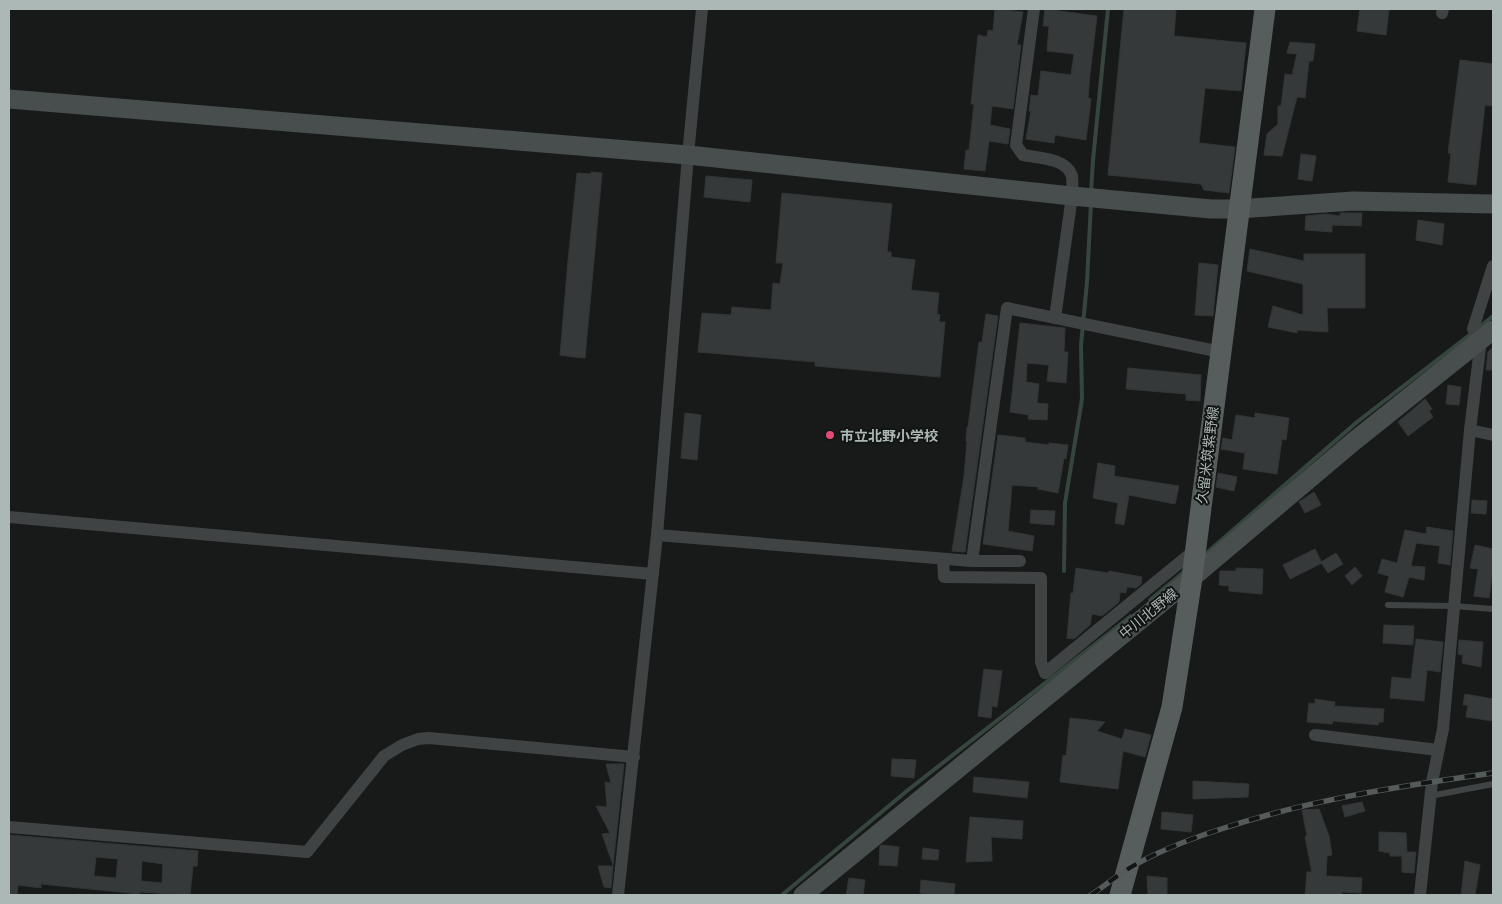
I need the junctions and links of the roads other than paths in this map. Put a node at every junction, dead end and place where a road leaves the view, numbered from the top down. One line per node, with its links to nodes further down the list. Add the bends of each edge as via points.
1 (702, 9): 5 (street)
2 (1034, 9): 6 (street, via 1016,145 1023,155 1061,163 1068,169 1072,177)
3 (1265, 9): 8 (main road, 久留米筑紫野線)
4 (9, 99): 5 (street)
5 (688, 155): 6 (street); 16 (street)
6 (1072, 196): 8 (street); 10 (street)
7 (1493, 204): 8 (street, via 1353,201)
8 (1238, 210): 12 (main road, 久留米筑紫野線)
9 (1493, 266): 11 (street)
10 (1056, 318): 12 (street); 19 (street, via 1007,308)
11 (1482, 333): 13 (street); 22 (street, 中川北野線)
12 (1221, 352): 17 (main road, 久留米筑紫野線)
13 (1470, 430): 14 (street); 24 (street)
14 (1493, 435)
15 (9, 517): 21 (street)
16 (657, 535): 18 (street); 21 (street)
17 (1195, 554): 18 (street, via 1045,673 1041,662 1041,578 944,577); 22 (main road, 久留米筑紫野線)
18 (943, 558): 19 (street)
19 (972, 561): 20 (street)
20 (1020, 561)
21 (653, 574): 28 (street)
22 (1192, 578): 33 (street, 中川北野線); 34 (main road, 久留米筑紫野線, via 1172,706)
23 (1388, 605): 24 (lane)
24 (1454, 606): 25 (lane); 27 (street, via 1443,729)
25 (1493, 609)
26 (1315, 735): 27 (street)
27 (1438, 750): 30 (street)
28 (634, 758): 31 (street, via 418,739 384,756 308,852); 32 (street)
29 (1493, 784): 30 (lane)
30 (1430, 796): 35 (street)
31 (9, 827)
32 (618, 895)
33 (803, 895)
34 (1120, 895)
35 (1420, 895)

